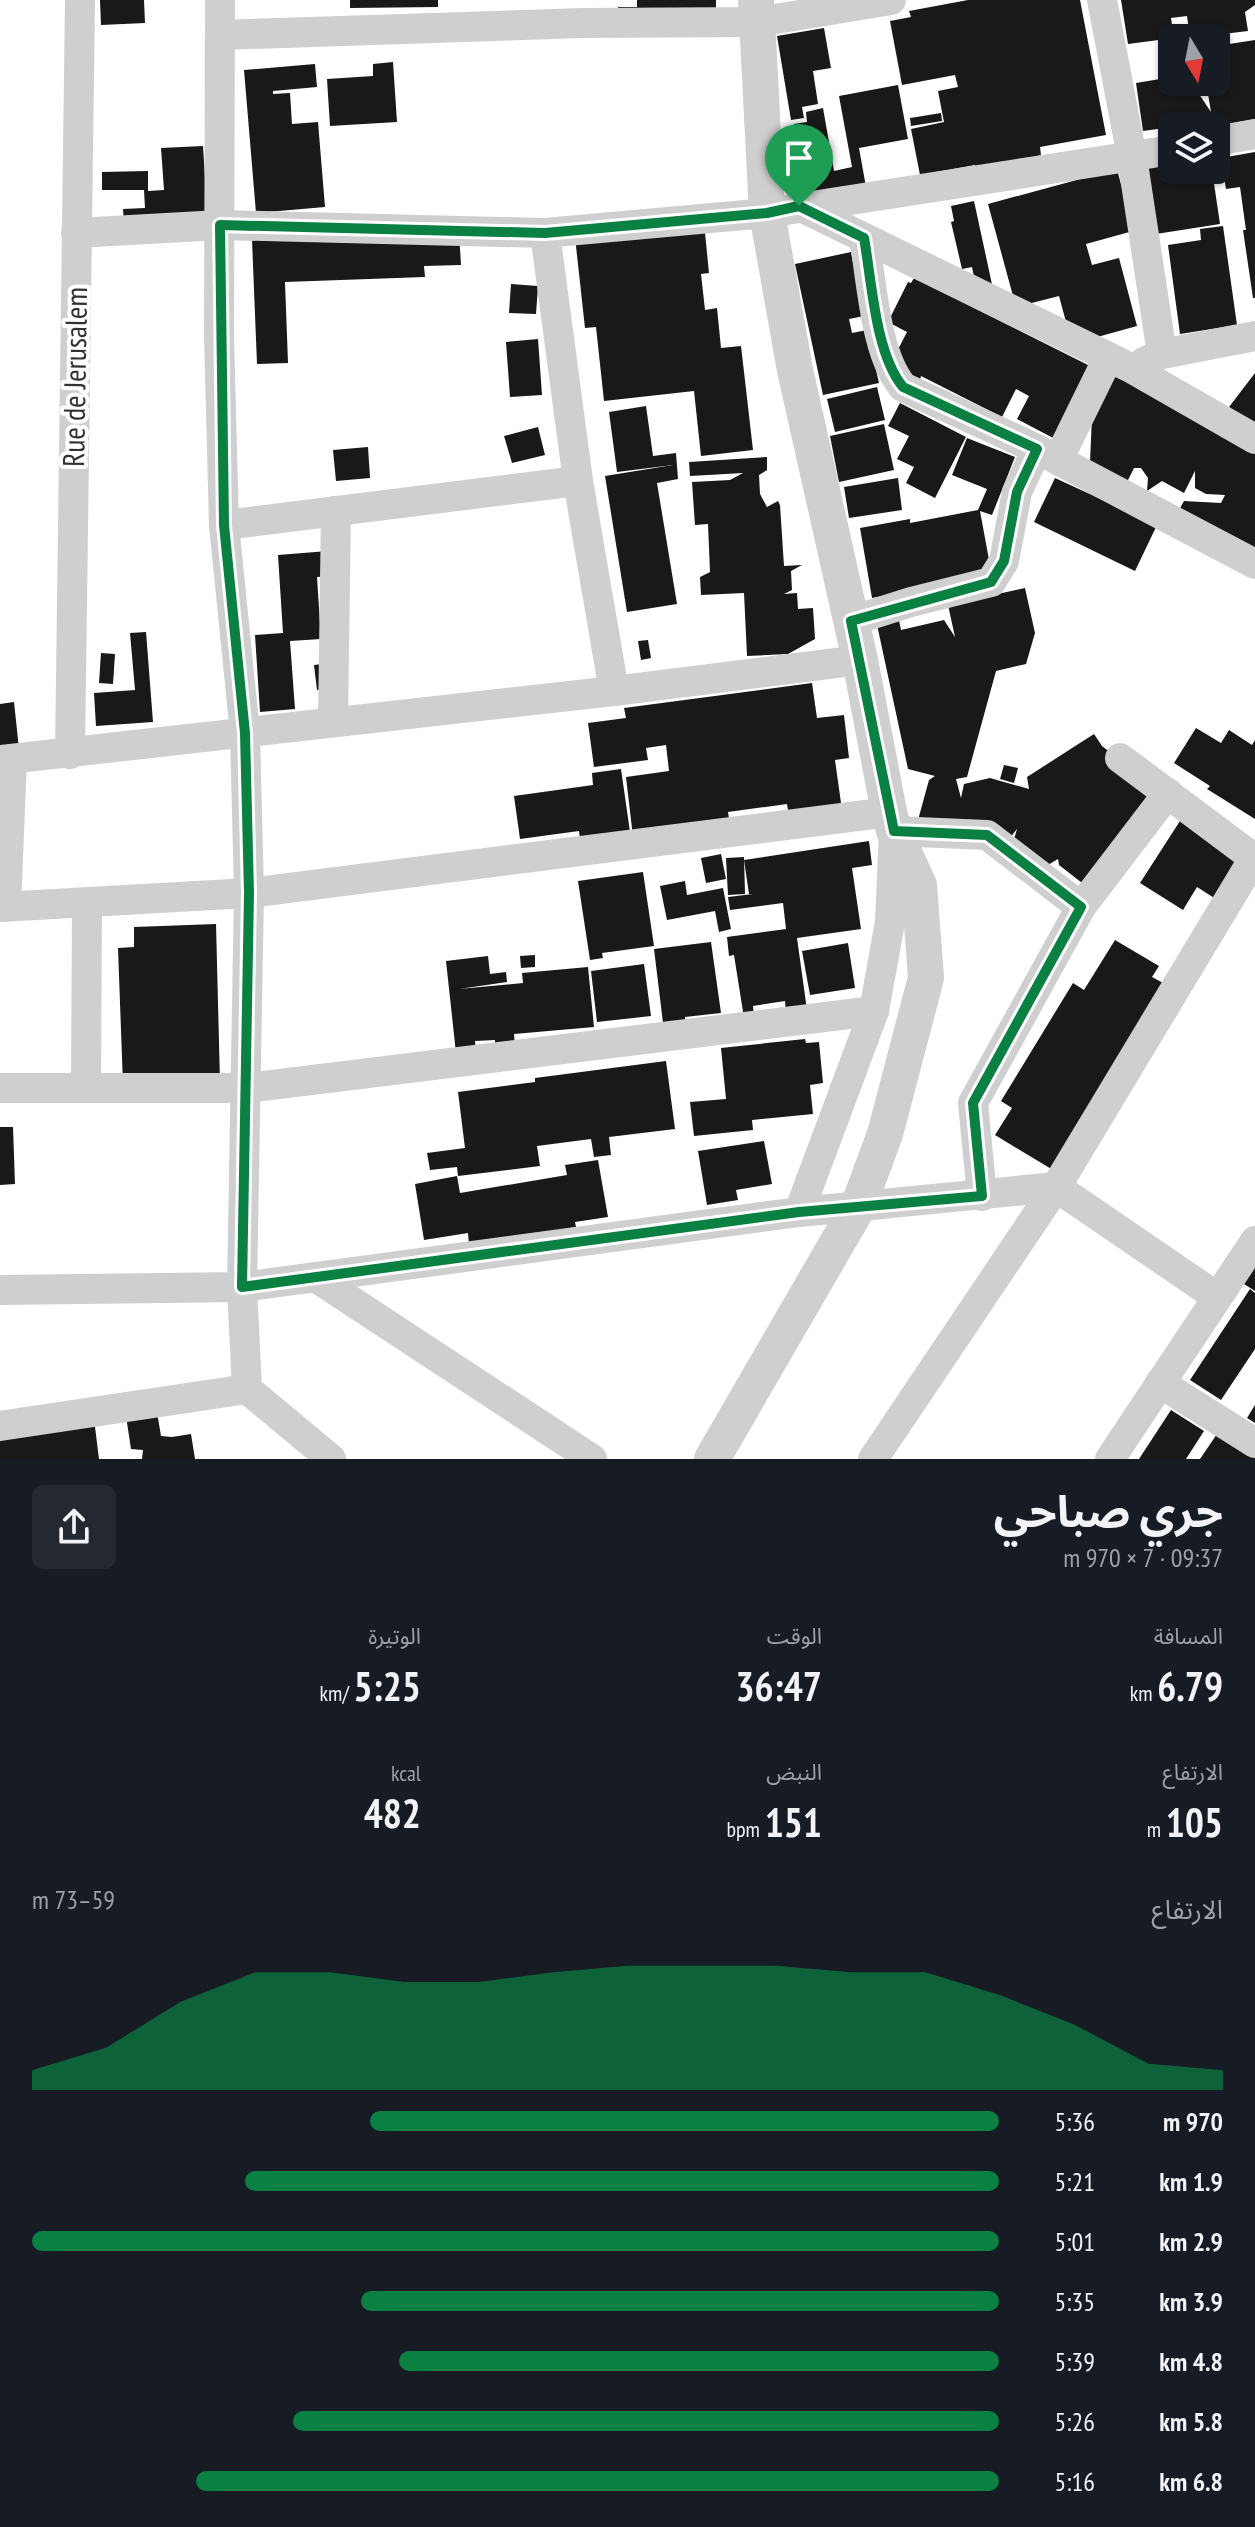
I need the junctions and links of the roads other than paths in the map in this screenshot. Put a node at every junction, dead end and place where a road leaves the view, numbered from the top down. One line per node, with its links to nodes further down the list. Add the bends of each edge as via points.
1 (80, 0): 14 (street, Rue de Jerusalem)
2 (220, 0): 7 (street)
3 (891, 0): 6 (street)
4 (1102, 0): 11 (street)
5 (583, 11): 6 (street); 7 (street)
6 (757, 11): 12 (street)
7 (220, 35): 13 (street)
8 (1255, 134): 9 (street)
9 (1230, 138)
10 (1158, 152): 11 (street)
11 (1132, 157): 12 (street); 18 (street)
12 (783, 210): 15 (street); 16 (street); 26 (street, via 795,370)
13 (220, 225): 14 (street); 15 (street); 24 (street)
14 (76, 233): 31 (street, Rue de Jerusalem)
15 (545, 233): 22 (street)
16 (864, 238): 19 (street); 21 (street, via 883,350 903,387)
17 (1255, 336): 18 (street)
18 (1162, 354): 19 (street)
19 (1120, 363): 20 (street); 21 (street)
20 (1255, 439)
21 (1048, 455): 25 (street); 26 (street, via 1017,492 1004,561 991,582)
22 (578, 481): 23 (street); 28 (street)
23 (336, 511): 24 (street); 29 (street)
24 (224, 525): 30 (street)
25 (1255, 564)
26 (851, 621): 27 (street)
27 (860, 660): 28 (street); 35 (street)
28 (614, 691): 29 (street)
29 (333, 721): 30 (street)
30 (245, 733): 31 (street); 37 (street)
31 (70, 754): 33 (street)
32 (1120, 758): 34 (street)
33 (6, 760): 39 (street)
34 (1168, 793): 36 (street); 40 (street)
35 (892, 822): 37 (street); 40 (street, via 987,835); 41 (street, via 890,922); 47 (street, via 919,885 926,978 885,1134)
36 (1254, 858): 45 (street)
37 (249, 893): 38 (street); 44 (street)
38 (87, 902): 39 (street); 43 (street)
39 (3, 907)
40 (1081, 907): 46 (street, via 973,1103)
41 (874, 1011): 44 (street); 48 (street)
42 (0, 1088): 43 (street)
43 (86, 1088): 44 (street)
44 (247, 1088): 51 (street)
45 (1056, 1187): 46 (street); 53 (street); 61 (street)
46 (982, 1196): 47 (street)
47 (858, 1207): 48 (street); 60 (street)
48 (799, 1212): 50 (street)
49 (1255, 1241): 53 (street)
50 (315, 1277): 51 (street); 59 (street)
51 (242, 1287): 52 (street); 55 (street)
52 (0, 1290)
53 (1217, 1297): 54 (street)
54 (1160, 1383): 57 (street); 62 (street)
55 (247, 1389): 56 (street); 58 (street)
56 (0, 1426)
57 (1255, 1443)
58 (331, 1459)
59 (592, 1459)
60 (712, 1459)
61 (873, 1459)
62 (1110, 1459)

